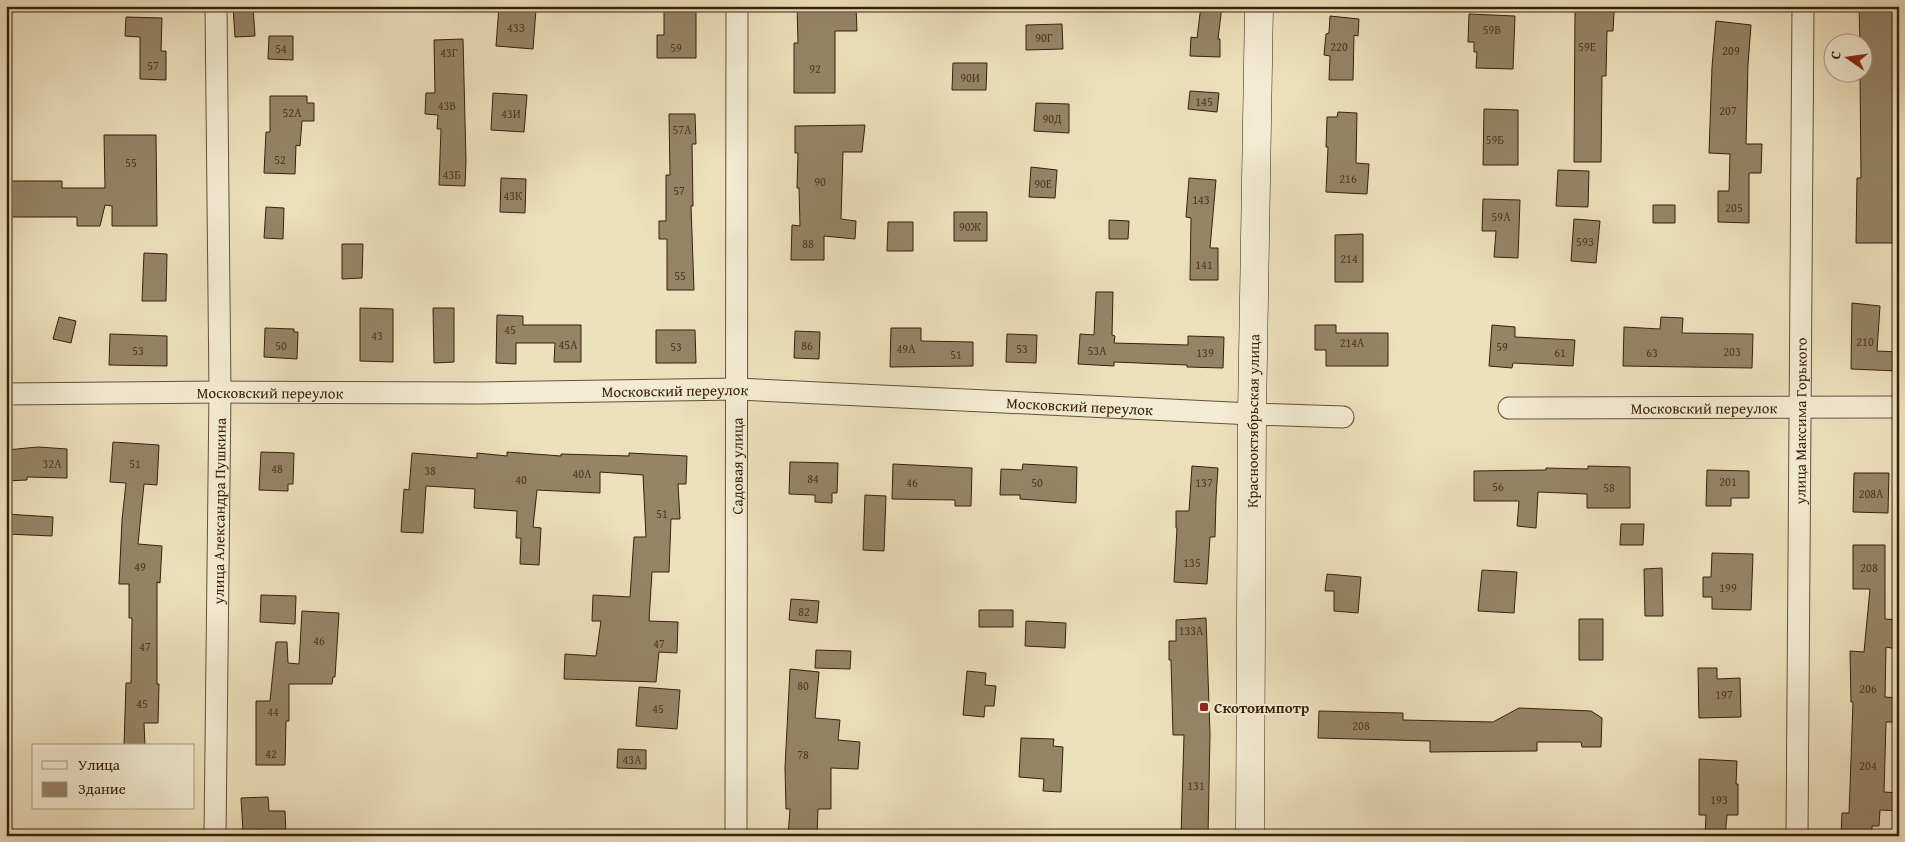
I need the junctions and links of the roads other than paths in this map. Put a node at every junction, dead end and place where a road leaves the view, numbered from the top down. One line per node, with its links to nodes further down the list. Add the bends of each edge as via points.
1 (216, 6): 6 (street, улица Александра Пушкина)
2 (738, 6): 5 (street, Садовая улица)
3 (1259, 6): 11 (main road, Краснооктябрьская улица)
4 (1803, 6): 8 (street, улица Максима Горького)
5 (738, 390): 6 (street, Московский переулок); 11 (street, Московский переулок); 14 (street, Садовая улица)
6 (220, 392): 7 (street, Московский переулок); 13 (street, улица Александра Пушкина)
7 (6, 394)
8 (1800, 407): 9 (street, Московский переулок); 10 (street, Московский переулок); 16 (street, улица Максима Горького)
9 (1899, 407)
10 (1509, 408)
11 (1252, 414): 12 (street, Московский переулок); 15 (main road, Краснооктябрьская улица)
12 (1343, 417)
13 (215, 836)
14 (736, 836)
15 (1250, 836)
16 (1797, 836)

